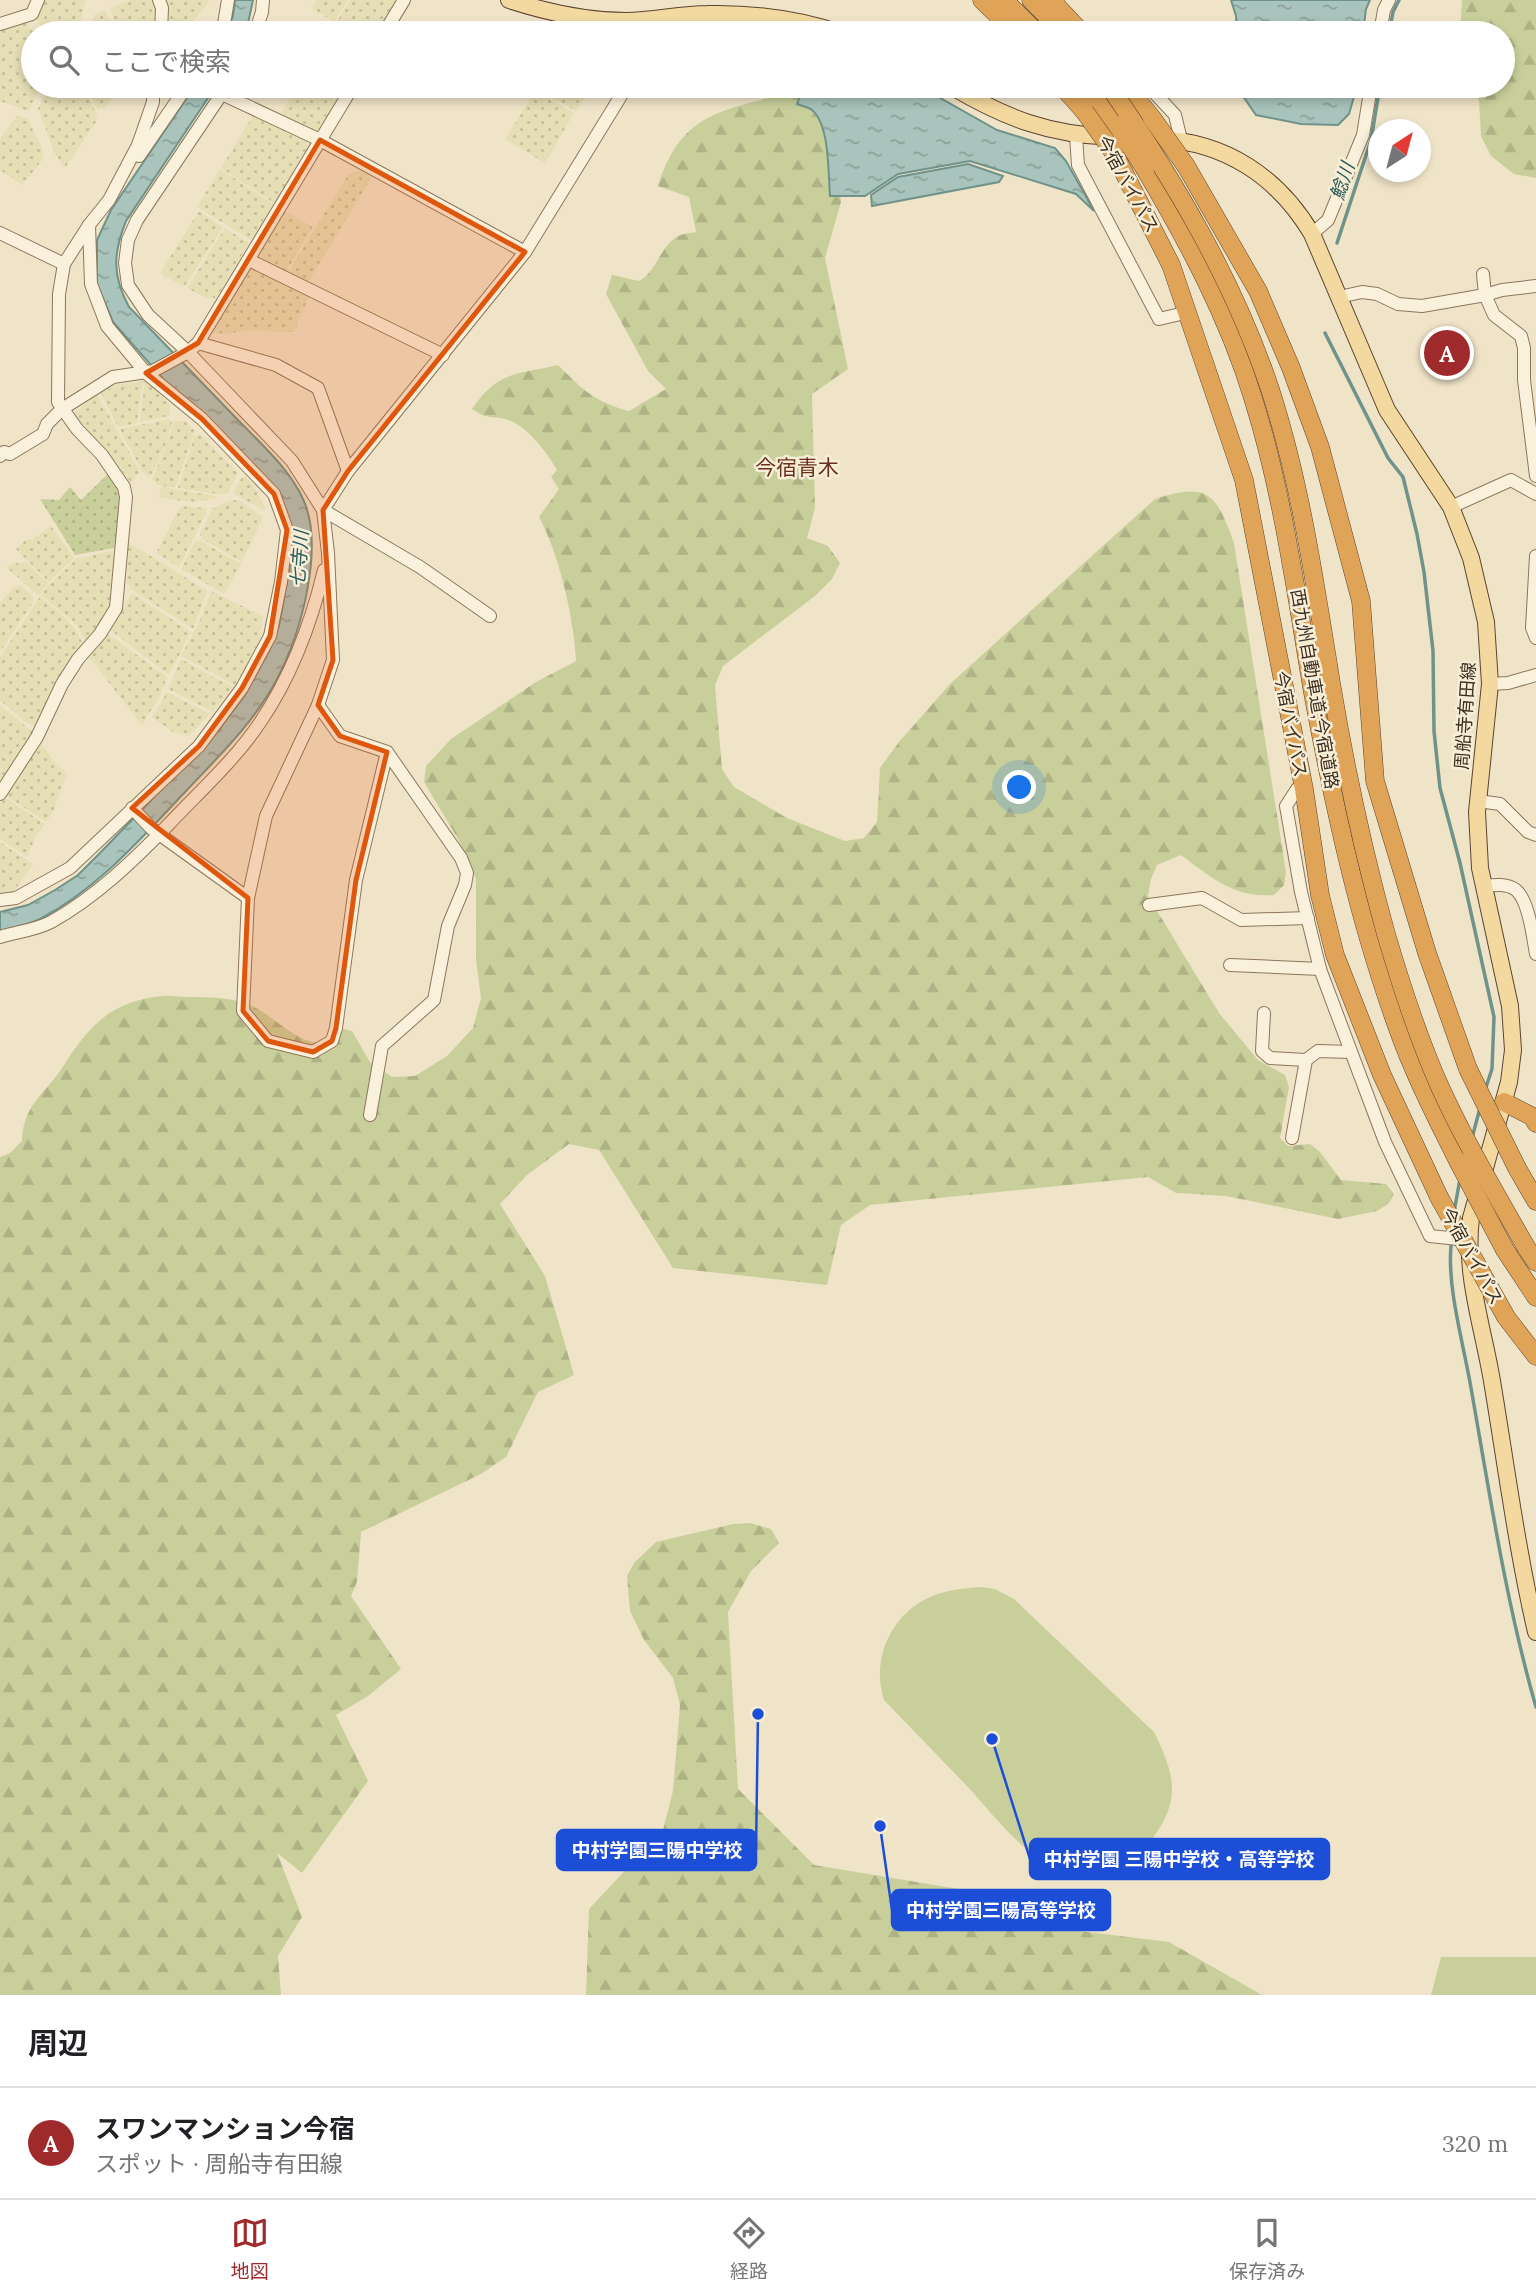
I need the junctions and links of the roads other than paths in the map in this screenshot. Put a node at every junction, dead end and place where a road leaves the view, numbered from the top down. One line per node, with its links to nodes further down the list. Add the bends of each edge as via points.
1 (38, 0): 25 (street, via 32,14)
2 (159, 0): 13 (street)
3 (228, 0): 14 (street)
4 (263, 0): 15 (street)
5 (404, 0): 16 (street)
6 (509, 0): 17 (main road, via 586,18)
7 (982, 0): 20 (highway)
8 (1004, 0): 21 (highway)
9 (1031, 0): 22 (highway)
10 (1051, 0): 23 (highway)
11 (1389, 0): 24 (street)
12 (705, 7): 18 (main road); 19 (main road)
13 (162, 21)
14 (224, 21)
15 (259, 21)
16 (391, 21)
17 (625, 21)
18 (670, 21)
19 (787, 21)
20 (1004, 21)
21 (1025, 21)
22 (1061, 21)
23 (1068, 21)
24 (1382, 21)
25 (0, 24)
26 (153, 98): 42 (street, via 138,145)
27 (179, 98): 42 (street)
28 (219, 98): 54 (street, via 137,220 125,263 128,285 148,314)
29 (239, 98): 40 (street)
30 (346, 98): 40 (street)
31 (620, 98): 46 (street)
32 (974, 98): 39 (main road, 周船寺有田線, via 1014,119)
33 (1073, 98): 53 (highway, 今宿バイパス, bridge, via 1114,153 1171,265)
34 (1095, 98): 98 (highway, 西九州自動車道;今宿道路, bridge, via 1179,227 1235,344 1273,468 1330,780 1368,942 1424,1092 1505,1250)
35 (1117, 98): 97 (highway, 西九州自動車道;今宿道路, bridge, via 1195,220 1270,389 1303,515 1348,775 1387,935 1439,1085)
36 (1136, 98): 95 (highway, bridge, via 1186,166 1258,290 1292,368 1320,447 1360,601 1375,781 1468,1069)
37 (1159, 98): 41 (street, via 1175,115)
38 (1369, 98): 45 (street, via 1363,135 1328,220)
39 (1076, 136): 41 (main road, 周船寺有田線); 53 (street, via 1078,164 1158,318)
40 (320, 140): 46 (street); 47 (street)
41 (1181, 140): 45 (main road, 周船寺有田線, via 1238,161 1263,176 1283,193)
42 (109, 200): 43 (street)
43 (89, 225): 48 (street); 56 (street, via 91,284 107,326)
44 (0, 233): 48 (street)
45 (1312, 234): 52 (main road, 周船寺有田線)
46 (525, 252): 55 (street)
47 (249, 260): 54 (street); 55 (street)
48 (64, 264): 58 (street, via 57,374)
49 (1483, 274): 51 (street)
50 (1536, 286): 51 (street)
51 (1485, 295): 52 (street, via 1422,306 1398,304 1362,292); 57 (street, via 1494,315 1521,336)
52 (1339, 297): 63 (main road, 周船寺有田線, via 1387,410)
53 (1189, 312): 73 (highway, 今宿バイパス, via 1244,480)
54 (190, 350): 56 (street); 60 (street, via 276,365 317,388); 64 (street, via 292,461)
55 (443, 355): 60 (street)
56 (150, 372): 58 (street, via 113,377); 76 (street, via 274,494 287,530 270,636 242,688 199,746)
57 (1530, 382): 61 (street)
58 (62, 409): 59 (street, via 43,434 10,454); 74 (street, via 102,455 127,496 119,595 116,608 62,684 37,737)
59 (1, 452)
60 (348, 471): 64 (street)
61 (1536, 475)
62 (1536, 494): 63 (street, via 1511,480)
63 (1451, 507): 70 (main road, 周船寺有田線, via 1479,589)
64 (323, 510): 65 (street); 67 (street, via 420,567)
65 (328, 553): 71 (street, via 333,660); 77 (street, via 298,654 261,721 224,766)
66 (1536, 556): 68 (street, via 1532,628)
67 (490, 616)
68 (1536, 638)
69 (1536, 675): 70 (street)
70 (1490, 684): 75 (main road, 周船寺有田線)
71 (318, 705): 72 (street, via 340,736); 80 (street, via 266,816)
72 (387, 752): 80 (street, via 356,880 336,1028 332,1041 313,1052 268,1041 243,1010); 92 (street, via 467,873 448,926 434,1000 382,1046)
73 (1304, 789): 83 (street, via 1297,789 1286,806); 99 (highway, 今宿バイパス, bridge, via 1320,895 1335,955 1382,1075 1439,1197 1506,1317)
74 (0, 793)
75 (1478, 801): 78 (street, via 1500,804); 79 (main road, 周船寺有田線)
76 (133, 810): 77 (street); 81 (street, via 70,868 16,898)
77 (156, 832): 80 (street); 84 (street, via 101,889 49,923)
78 (1536, 835)
79 (1483, 886): 85 (street, via 1516,890 1525,906); 91 (main road, 周船寺有田線, via 1510,1006 1513,1050)
80 (248, 898)
81 (0, 900)
82 (1149, 905): 83 (street, via 1202,898 1241,919)
83 (1308, 918): 87 (street)
84 (0, 937)
85 (1536, 954)
86 (1230, 965): 87 (street)
87 (1320, 969): 89 (street)
88 (1264, 1013): 90 (street, via 1262,1051 1270,1058)
89 (1352, 1052): 90 (street, via 1318,1051); 96 (street, via 1385,1142 1430,1236)
90 (1306, 1060): 94 (street)
91 (1504, 1102): 93 (highway); 96 (main road, 周船寺有田線)
92 (370, 1115)
93 (1536, 1124)
94 (1292, 1138)
95 (1536, 1200)
96 (1468, 1240): 100 (main road, 周船寺有田線, via 1475,1303)
97 (1536, 1262)
98 (1536, 1297)
99 (1536, 1356)
100 (1536, 1632)

